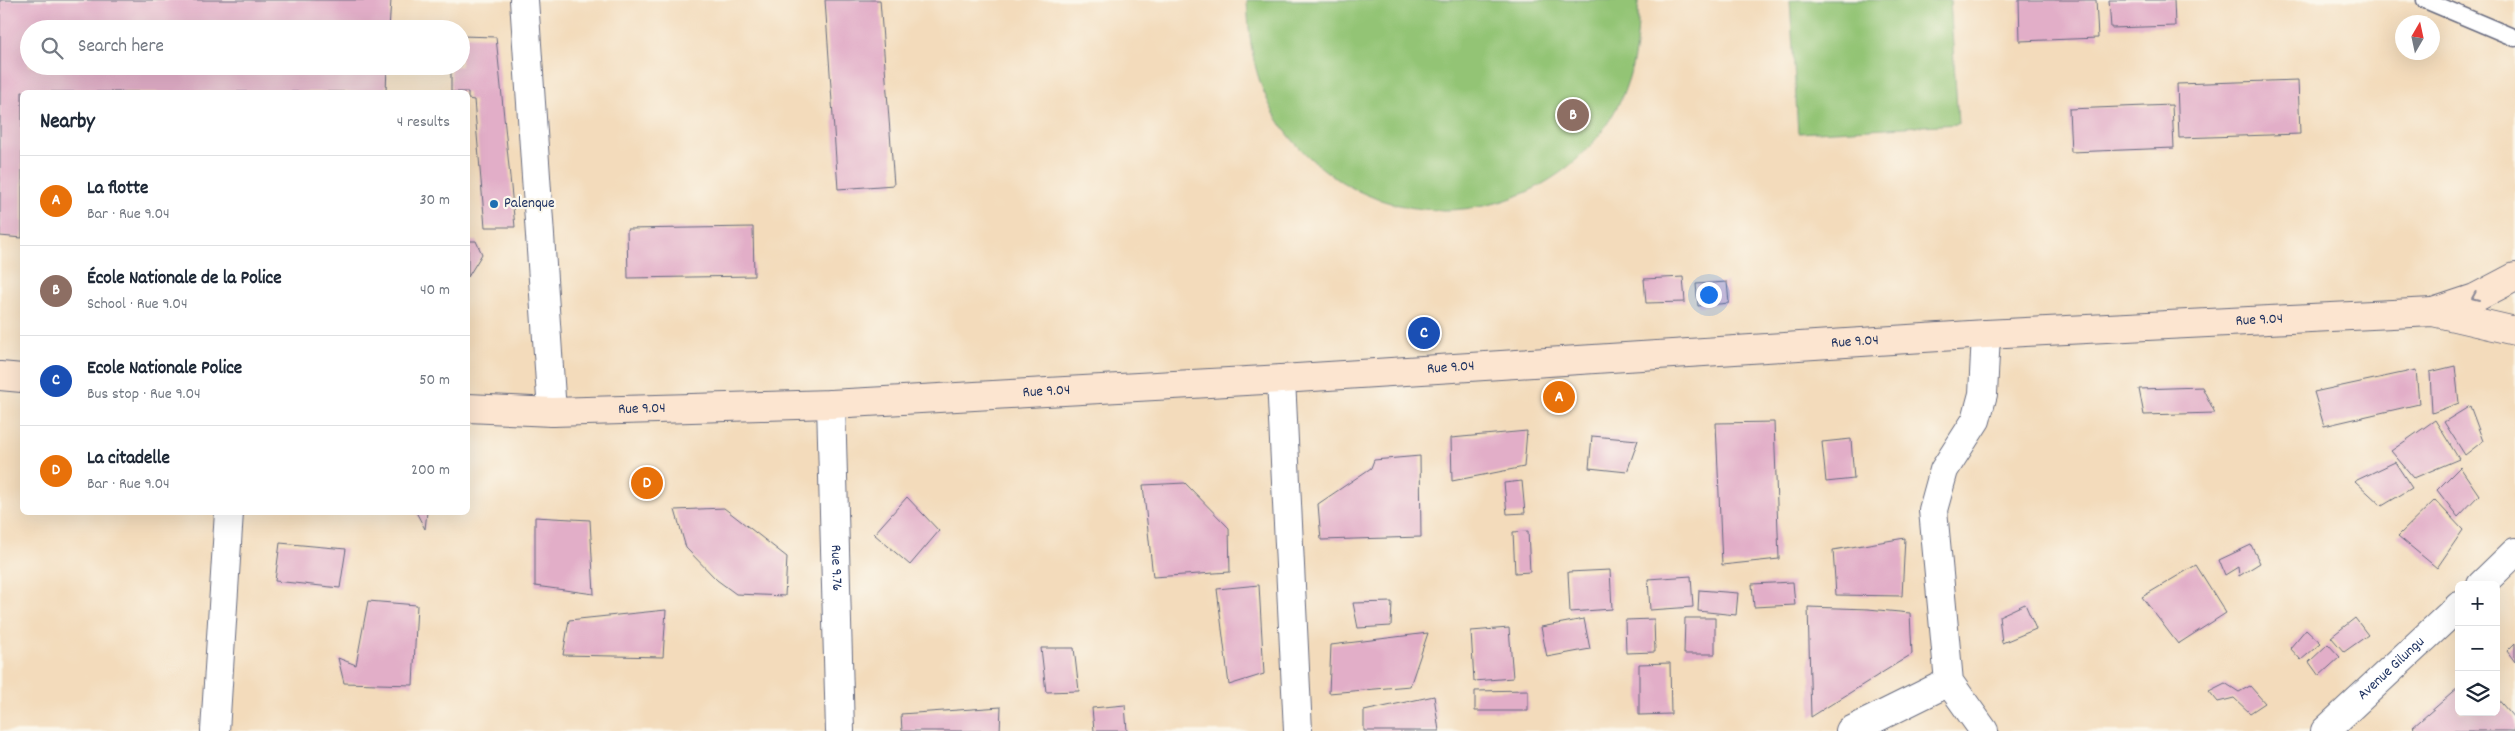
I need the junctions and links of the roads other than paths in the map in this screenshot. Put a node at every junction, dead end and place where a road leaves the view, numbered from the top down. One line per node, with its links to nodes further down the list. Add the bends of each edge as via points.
1 (524, 0): 13 (street)
2 (2425, 0): 3 (lane)
3 (2515, 38)
4 (2515, 277): 5 (main road, Rue 9.04, one-way to 5, via 2475,298)
5 (2433, 312): 6 (main road, Rue 9.04); 7 (main road, Rue 9.04)
6 (2515, 331)
7 (1986, 334): 10 (main road, Rue 9.04); 18 (street, via 1983,394 1976,420 1944,470 1933,510)
8 (0, 376): 9 (main road)
9 (20, 378)
10 (1281, 379): 11 (main road, Rue 9.04); 21 (street)
11 (831, 404): 13 (main road, Rue 9.04); 20 (street, Rue 9.76)
12 (470, 408): 13 (main road, Rue 9.04)
13 (552, 412)
14 (229, 515): 19 (street)
15 (2515, 552): 16 (street)
16 (2485, 581)
17 (2455, 610): 24 (street, Avenue Gilungu)
18 (1949, 682): 22 (street); 23 (street)
19 (215, 731)
20 (840, 731)
21 (1298, 731)
22 (1850, 731)
23 (1984, 731)
24 (2325, 731)

